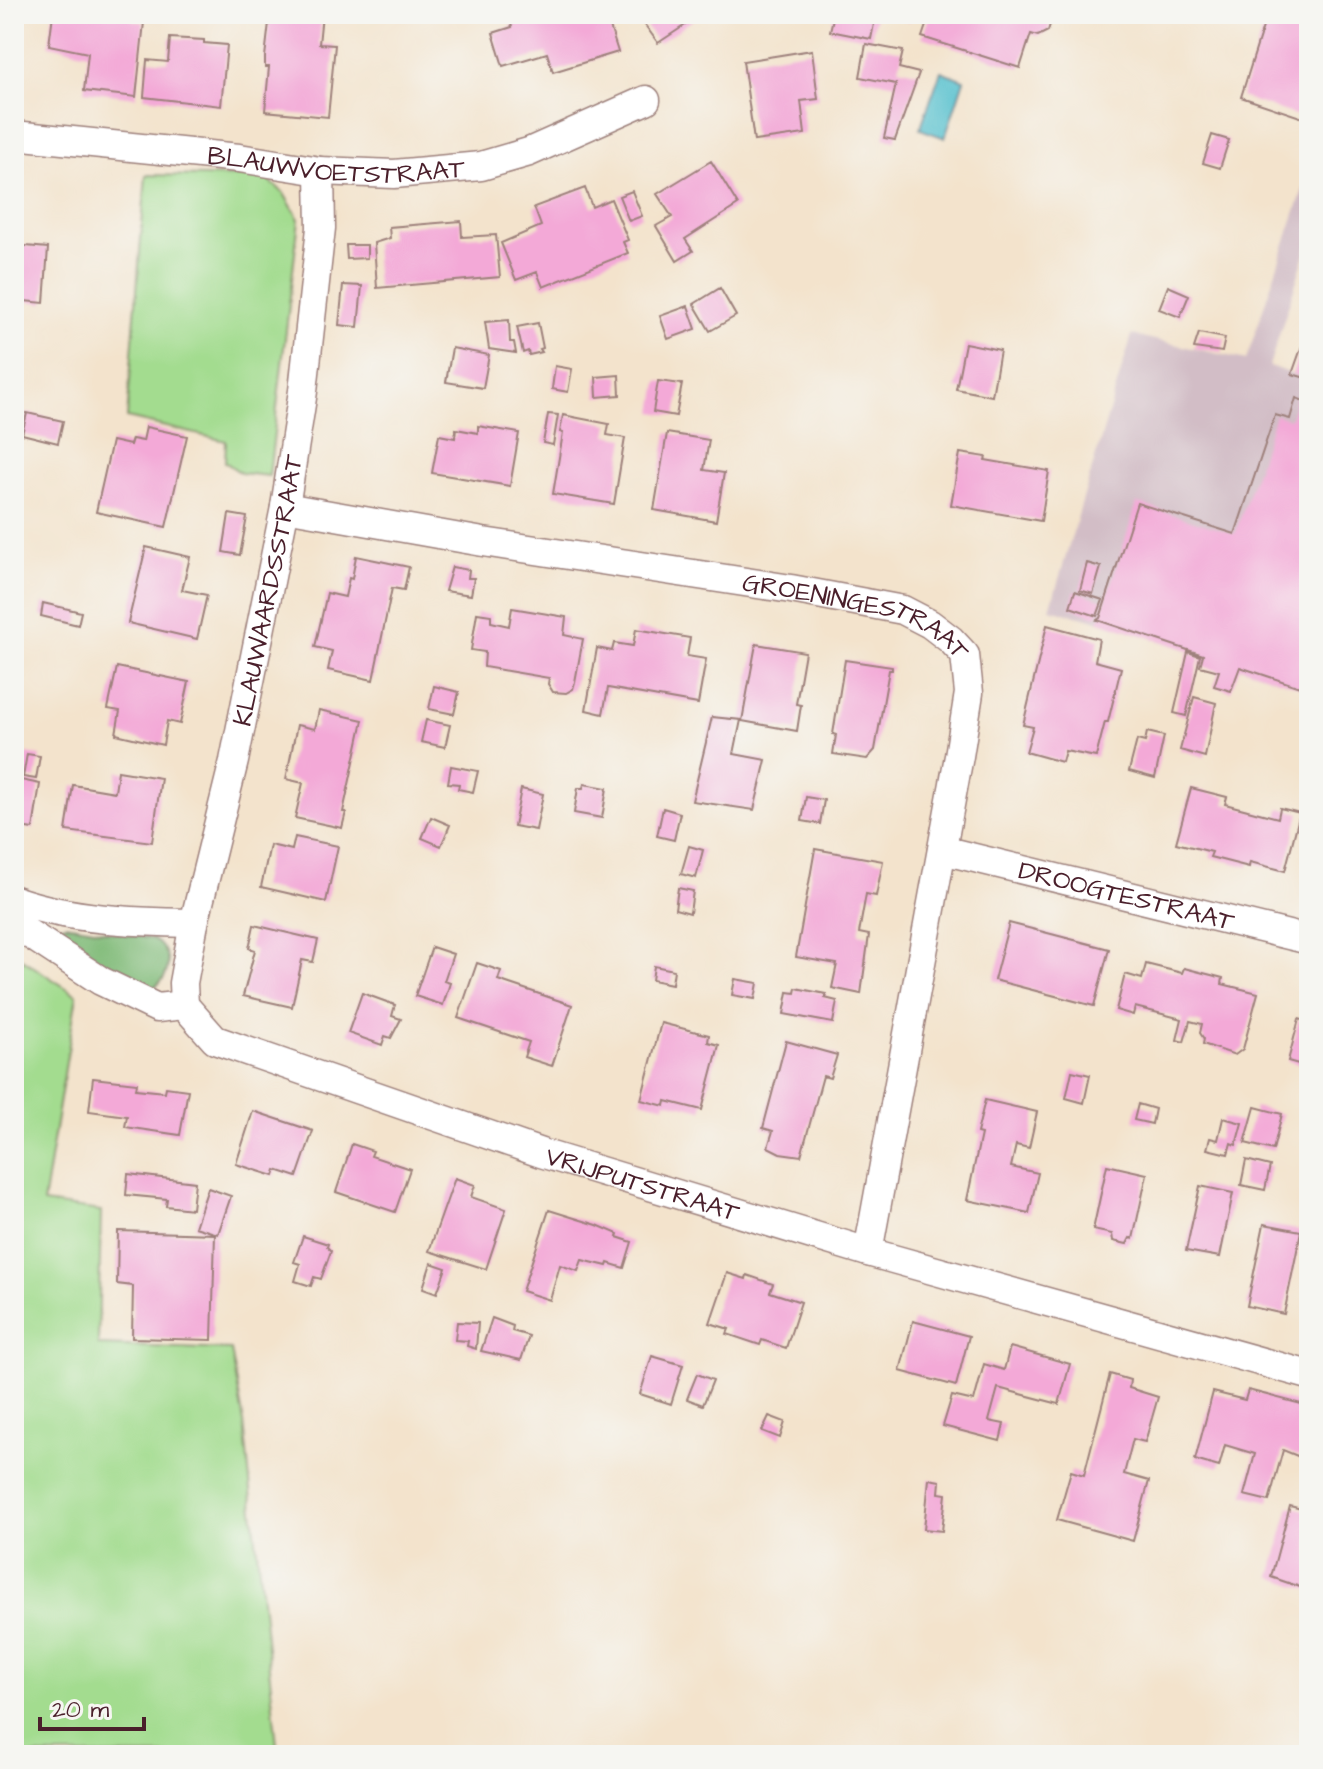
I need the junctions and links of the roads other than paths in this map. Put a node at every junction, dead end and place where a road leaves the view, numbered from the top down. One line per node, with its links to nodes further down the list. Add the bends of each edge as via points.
1 (646, 100): 3 (street, BLAUWVOETSTRAAT, via 529,152 481,166 394,174)
2 (14, 135): 3 (street, BLAUWVOETSTRAAT)
3 (320, 171): 4 (street, KLAUWAARDSSTRAAT, via 321,228)
4 (285, 507): 5 (street, GROENINGESTRAAT, via 791,589 903,610 930,624 965,655 969,693); 7 (street, KLAUWAARDSSTRAAT, via 234,761)
5 (942, 850): 9 (street, DROOGTESTRAAT); 11 (street, GROENINGESTRAAT)
6 (14, 900): 7 (street, via 73,914)
7 (194, 923): 10 (street, KLAUWAARDSSTRAAT)
8 (14, 924): 10 (street, via 101,981 157,1008)
9 (1309, 940)
10 (184, 1005): 11 (street, VRIJPUTSTRAAT, via 215,1040 541,1153)
11 (868, 1252): 12 (street, VRIJPUTSTRAAT)
12 (1309, 1375)

